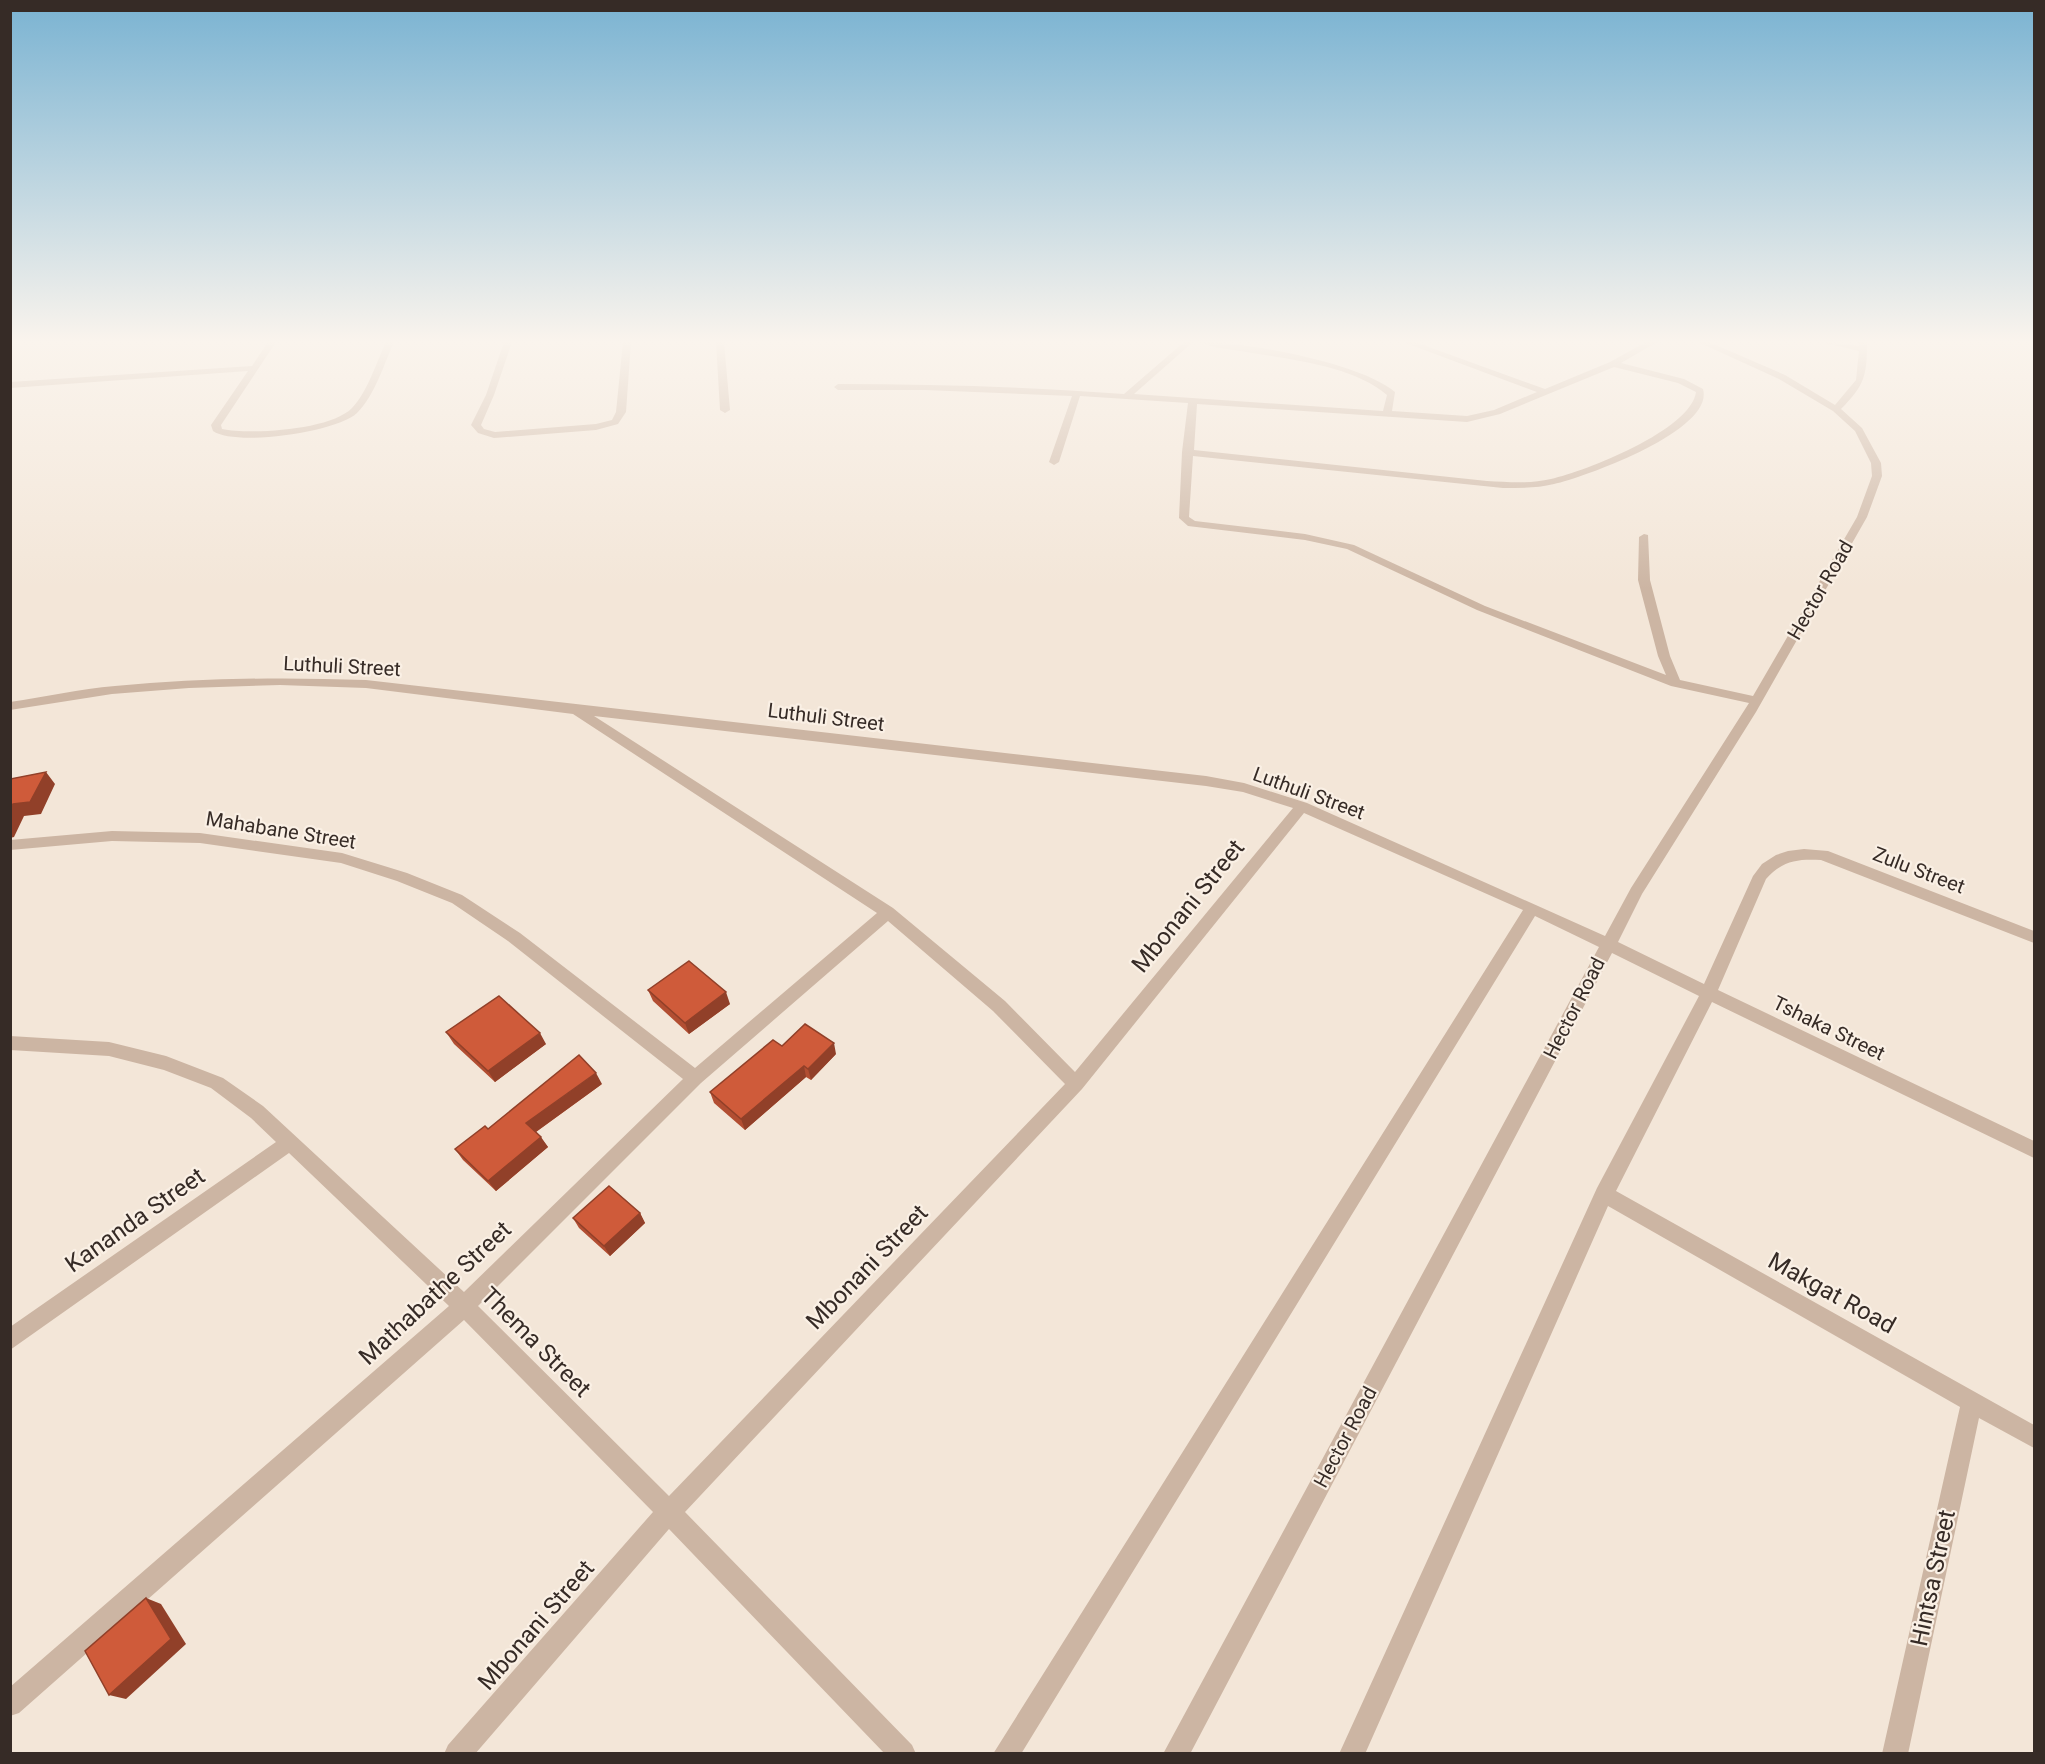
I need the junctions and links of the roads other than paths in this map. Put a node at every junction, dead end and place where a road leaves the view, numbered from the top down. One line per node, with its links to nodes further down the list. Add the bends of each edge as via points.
1 (216, 424): 2 (street, via 218,431 239,435)
2 (321, 424)
3 (476, 424): 4 (street, via 481,431 494,435)
4 (606, 424)
5 (1067, 424): 10 (street)
6 (1190, 424): 9 (street)
7 (1679, 424): 9 (street, via 1593,468 1548,483 1518,485)
8 (1853, 424): 13 (street, Hector Road, via 1875,463 1877,476 1862,517)
9 (1187, 452): 12 (street, via 1184,518 1192,525 1305,537 1350,547 1481,608)
10 (1054, 462)
11 (1644, 537): 12 (street, via 1644,580)
12 (1675, 683): 13 (street)
13 (1755, 700): 21 (street, Hector Road)
14 (10, 705): 15 (street, Luthuli Street, via 112,690 280,681 366,684)
15 (576, 710): 16 (street, Luthuli Street, via 1206,781); 19 (street)
16 (1302, 806): 18 (street, Luthuli Street); 25 (street, Mbonani Street)
17 (10, 845): 24 (street, Mahabane Street, via 112,836 200,838 342,858 402,877 457,899 514,937)
18 (1532, 908): 21 (street, Luthuli Street); 37 (street)
19 (888, 912): 24 (street, Mathabathe Street); 25 (street, via 999,1006)
20 (2034, 938): 22 (street, Zulu Street, via 1823,855 1785,855 1760,876)
21 (1606, 945): 22 (street, Tshaka Street); 38 (street, Hector Road)
22 (1708, 994): 27 (street, Tshaka Street); 28 (street)
23 (10, 1043): 26 (street, Thema Street, via 109,1049 166,1063 217,1083)
24 (695, 1078): 29 (street, Mathabathe Street)
25 (1076, 1084): 33 (street, Mbonani Street)
26 (290, 1142): 29 (street, Thema Street); 30 (street, Kananda Street)
27 (2034, 1150)
28 (1604, 1194): 31 (street, Makgat Road); 39 (street)
29 (464, 1306): 33 (street, Thema Street); 34 (street, Mathabathe Street)
30 (10, 1340)
31 (1972, 1402): 32 (street, Makgat Road); 40 (street, Hintsa Street)
32 (2034, 1437)
33 (669, 1512): 35 (street, Mbonani Street); 36 (street, Thema Street)
34 (10, 1704)
35 (457, 1754)
36 (903, 1754)
37 (1006, 1754)
38 (1176, 1754)
39 (1352, 1754)
40 (1894, 1754)

